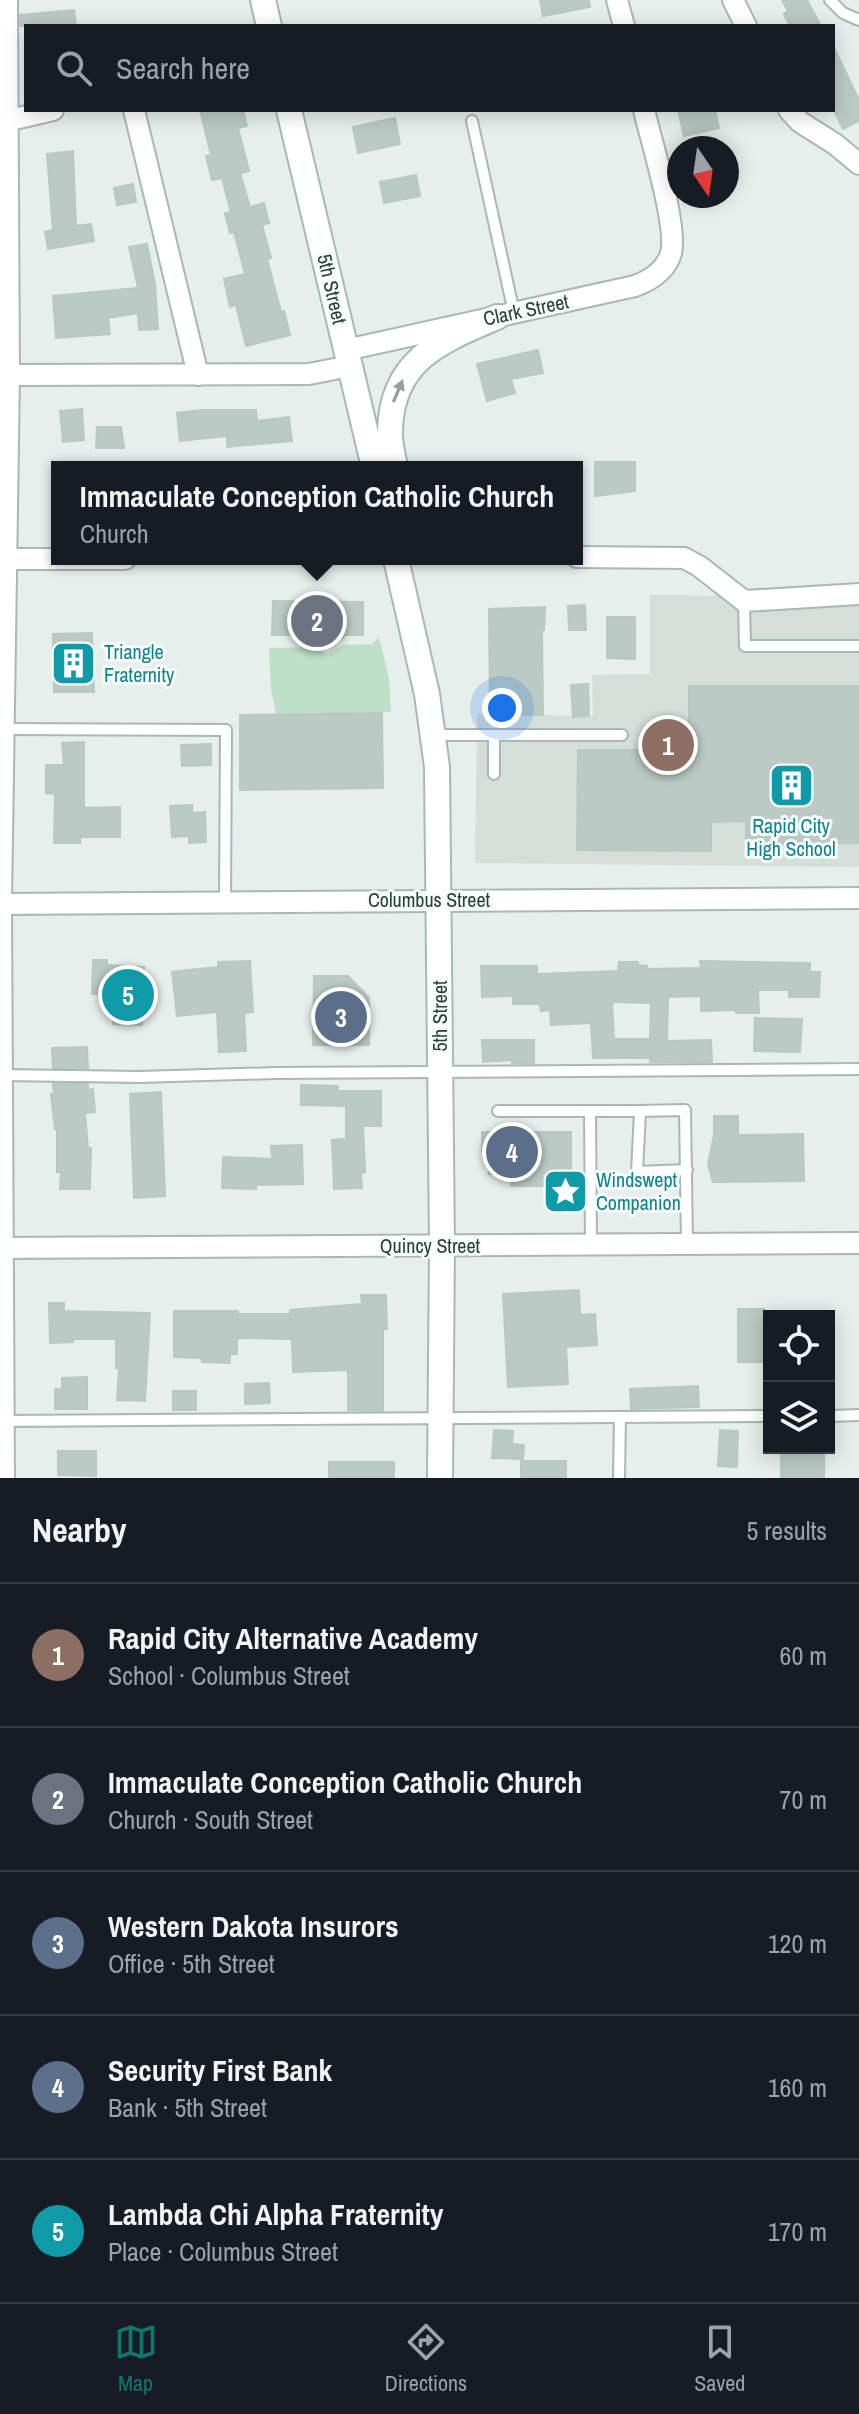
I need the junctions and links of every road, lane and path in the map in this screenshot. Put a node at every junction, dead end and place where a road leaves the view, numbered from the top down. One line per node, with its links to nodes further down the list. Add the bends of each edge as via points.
1 (7, 0): 10 (street)
2 (263, 0): 7 (main road)
3 (617, 0): 8 (street)
4 (733, 0): 9 (street)
5 (830, 0): 6 (lane)
6 (859, 20)
7 (269, 24)
8 (623, 24)
9 (745, 24)
10 (3, 79): 16 (street)
11 (44, 112): 16 (street)
12 (134, 112): 22 (street)
13 (289, 112): 20 (main road, 5th Street)
14 (644, 112): 19 (street, Clark Street, via 672,232 670,257 661,271 635,286)
15 (791, 112): 18 (street)
16 (6, 121): 21 (street)
17 (472, 121): 19 (lane)
18 (859, 164)
19 (506, 315): 20 (street, Clark Street); 24 (main road, one-way to 19, via 392,406 409,369 444,340)
20 (348, 358): 22 (street, Clark Street, via 309,374); 23 (main road, 5th Street)
21 (9, 375): 22 (street, Clark Street); 26 (street)
22 (198, 375)
23 (373, 461)
24 (394, 461)
25 (583, 557): 30 (street, via 684,558)
26 (4, 560): 27 (street); 32 (street)
27 (51, 560)
28 (397, 565): 33 (main road, 5th Street)
29 (859, 594): 30 (street)
30 (744, 601): 31 (lane, via 745,646)
31 (859, 646)
32 (1, 729): 39 (lane, via 226,730); 40 (street)
33 (434, 735): 34 (lane); 38 (main road, 5th Street)
34 (494, 735): 35 (lane); 36 (lane)
35 (622, 735)
36 (494, 774)
37 (859, 898): 38 (street, Columbus Street)
38 (439, 900): 39 (street, Columbus Street); 42 (main road, 5th Street)
39 (225, 901): 40 (street, Columbus Street)
40 (0, 904): 43 (street)
41 (859, 1069): 42 (lane)
42 (440, 1073): 43 (lane); 51 (main road, 5th Street)
43 (2, 1075): 52 (street)
44 (498, 1111): 45 (lane)
45 (590, 1111): 46 (lane); 50 (lane)
46 (640, 1111): 47 (lane, via 685,1110); 47 (lane, via 637,1172)
47 (687, 1170): 49 (lane)
48 (859, 1243): 49 (street, Quincy Street)
49 (687, 1244): 50 (street, Quincy Street)
50 (591, 1245): 51 (street, Quincy Street)
51 (442, 1246): 52 (street, Quincy Street); 57 (main road, 5th Street)
52 (2, 1248): 58 (street)
53 (859, 1415): 55 (lane)
54 (763, 1416): 56 (lane)
55 (835, 1416)
56 (620, 1417): 57 (lane); 61 (lane)
57 (441, 1418): 58 (lane); 60 (main road, 5th Street)
58 (2, 1421): 59 (street)
59 (4, 1478)
60 (440, 1478)
61 (619, 1478)

